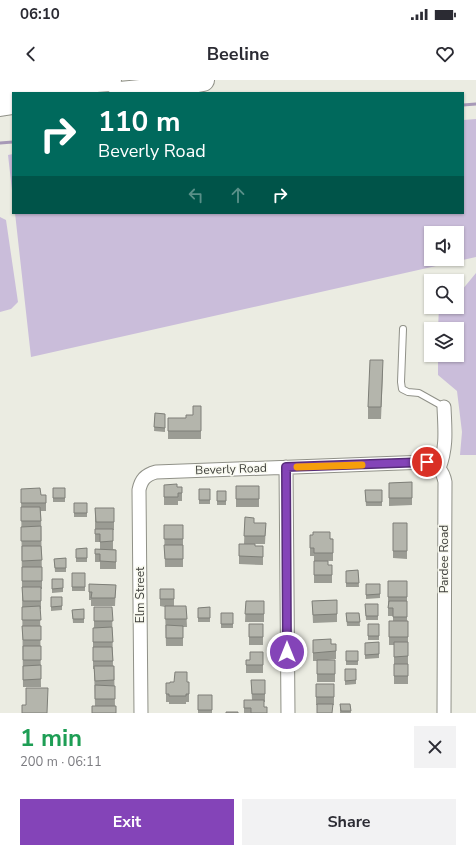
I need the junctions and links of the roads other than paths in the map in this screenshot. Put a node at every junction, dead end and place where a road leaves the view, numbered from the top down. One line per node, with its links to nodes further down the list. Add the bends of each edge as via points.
1 (110, 80): 3 (highway)
2 (203, 80): 4 (highway)
3 (0, 88)
4 (130, 92)
5 (12, 103): 6 (highway)
6 (0, 104)
7 (403, 329): 8 (lane, via 402,389 419,393)
8 (444, 408): 10 (street, via 444,455)
9 (286, 467): 10 (street, Beverly Road, via 427,462); 11 (street, Beverly Road, via 156,472); 13 (street)
10 (439, 468): 14 (street, Pardee Road, via 445,482)
11 (143, 478): 12 (street, Elm Street, via 139,490)
12 (141, 713)
13 (288, 713)
14 (444, 713)

